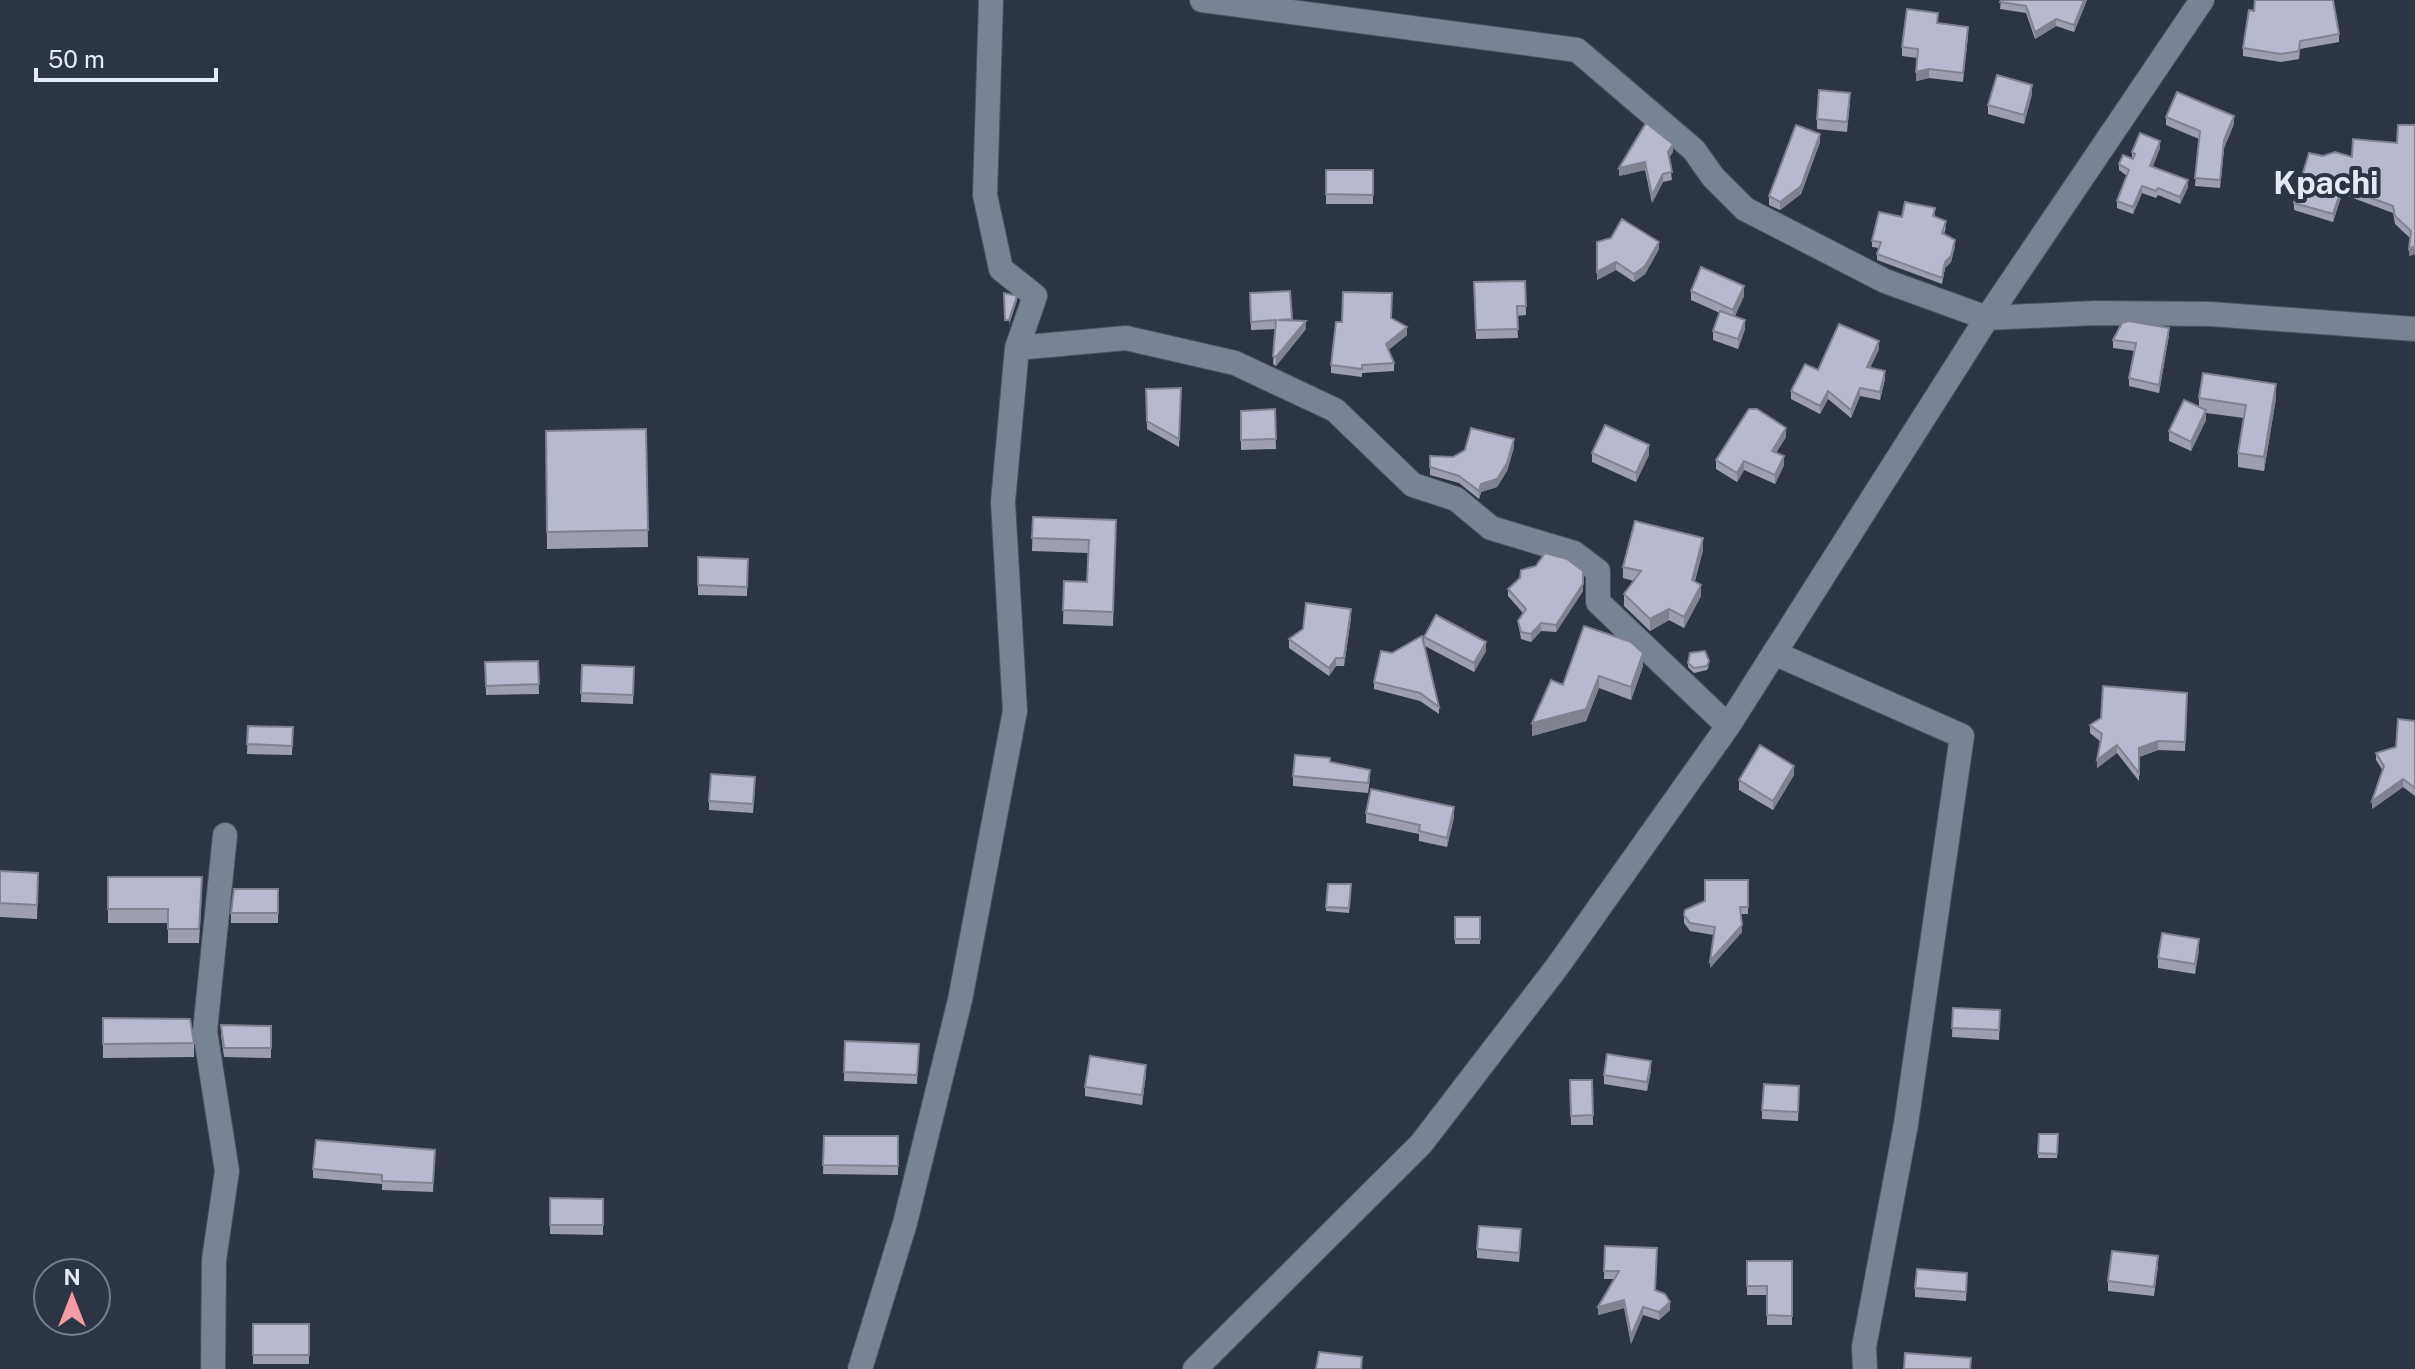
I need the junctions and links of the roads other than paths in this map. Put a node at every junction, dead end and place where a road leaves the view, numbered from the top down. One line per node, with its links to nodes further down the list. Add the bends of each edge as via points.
1 (991, 0): 6 (street, via 985,195 1001,269 1035,296)
2 (1202, 0): 4 (street, via 1577,50 1694,150 1745,209 1885,281)
3 (2202, 0): 4 (street)
4 (1987, 318): 5 (street, via 2210,314); 7 (street)
5 (2415, 329)
6 (1017, 348): 8 (street, via 1126,338 1235,363 1335,410 1413,485 1456,499 1491,528 1574,553 1598,571 1598,602); 11 (street, via 1003,502 1015,711 960,1000 905,1223)
7 (1774, 653): 8 (street); 13 (street, via 1962,736 1906,1124 1864,1347)
8 (1728, 726): 12 (street, via 1557,967 1421,1144)
9 (225, 835): 10 (street, via 205,1031 227,1171 214,1260)
10 (213, 1369)
11 (860, 1369)
12 (1195, 1369)
13 (1865, 1369)

